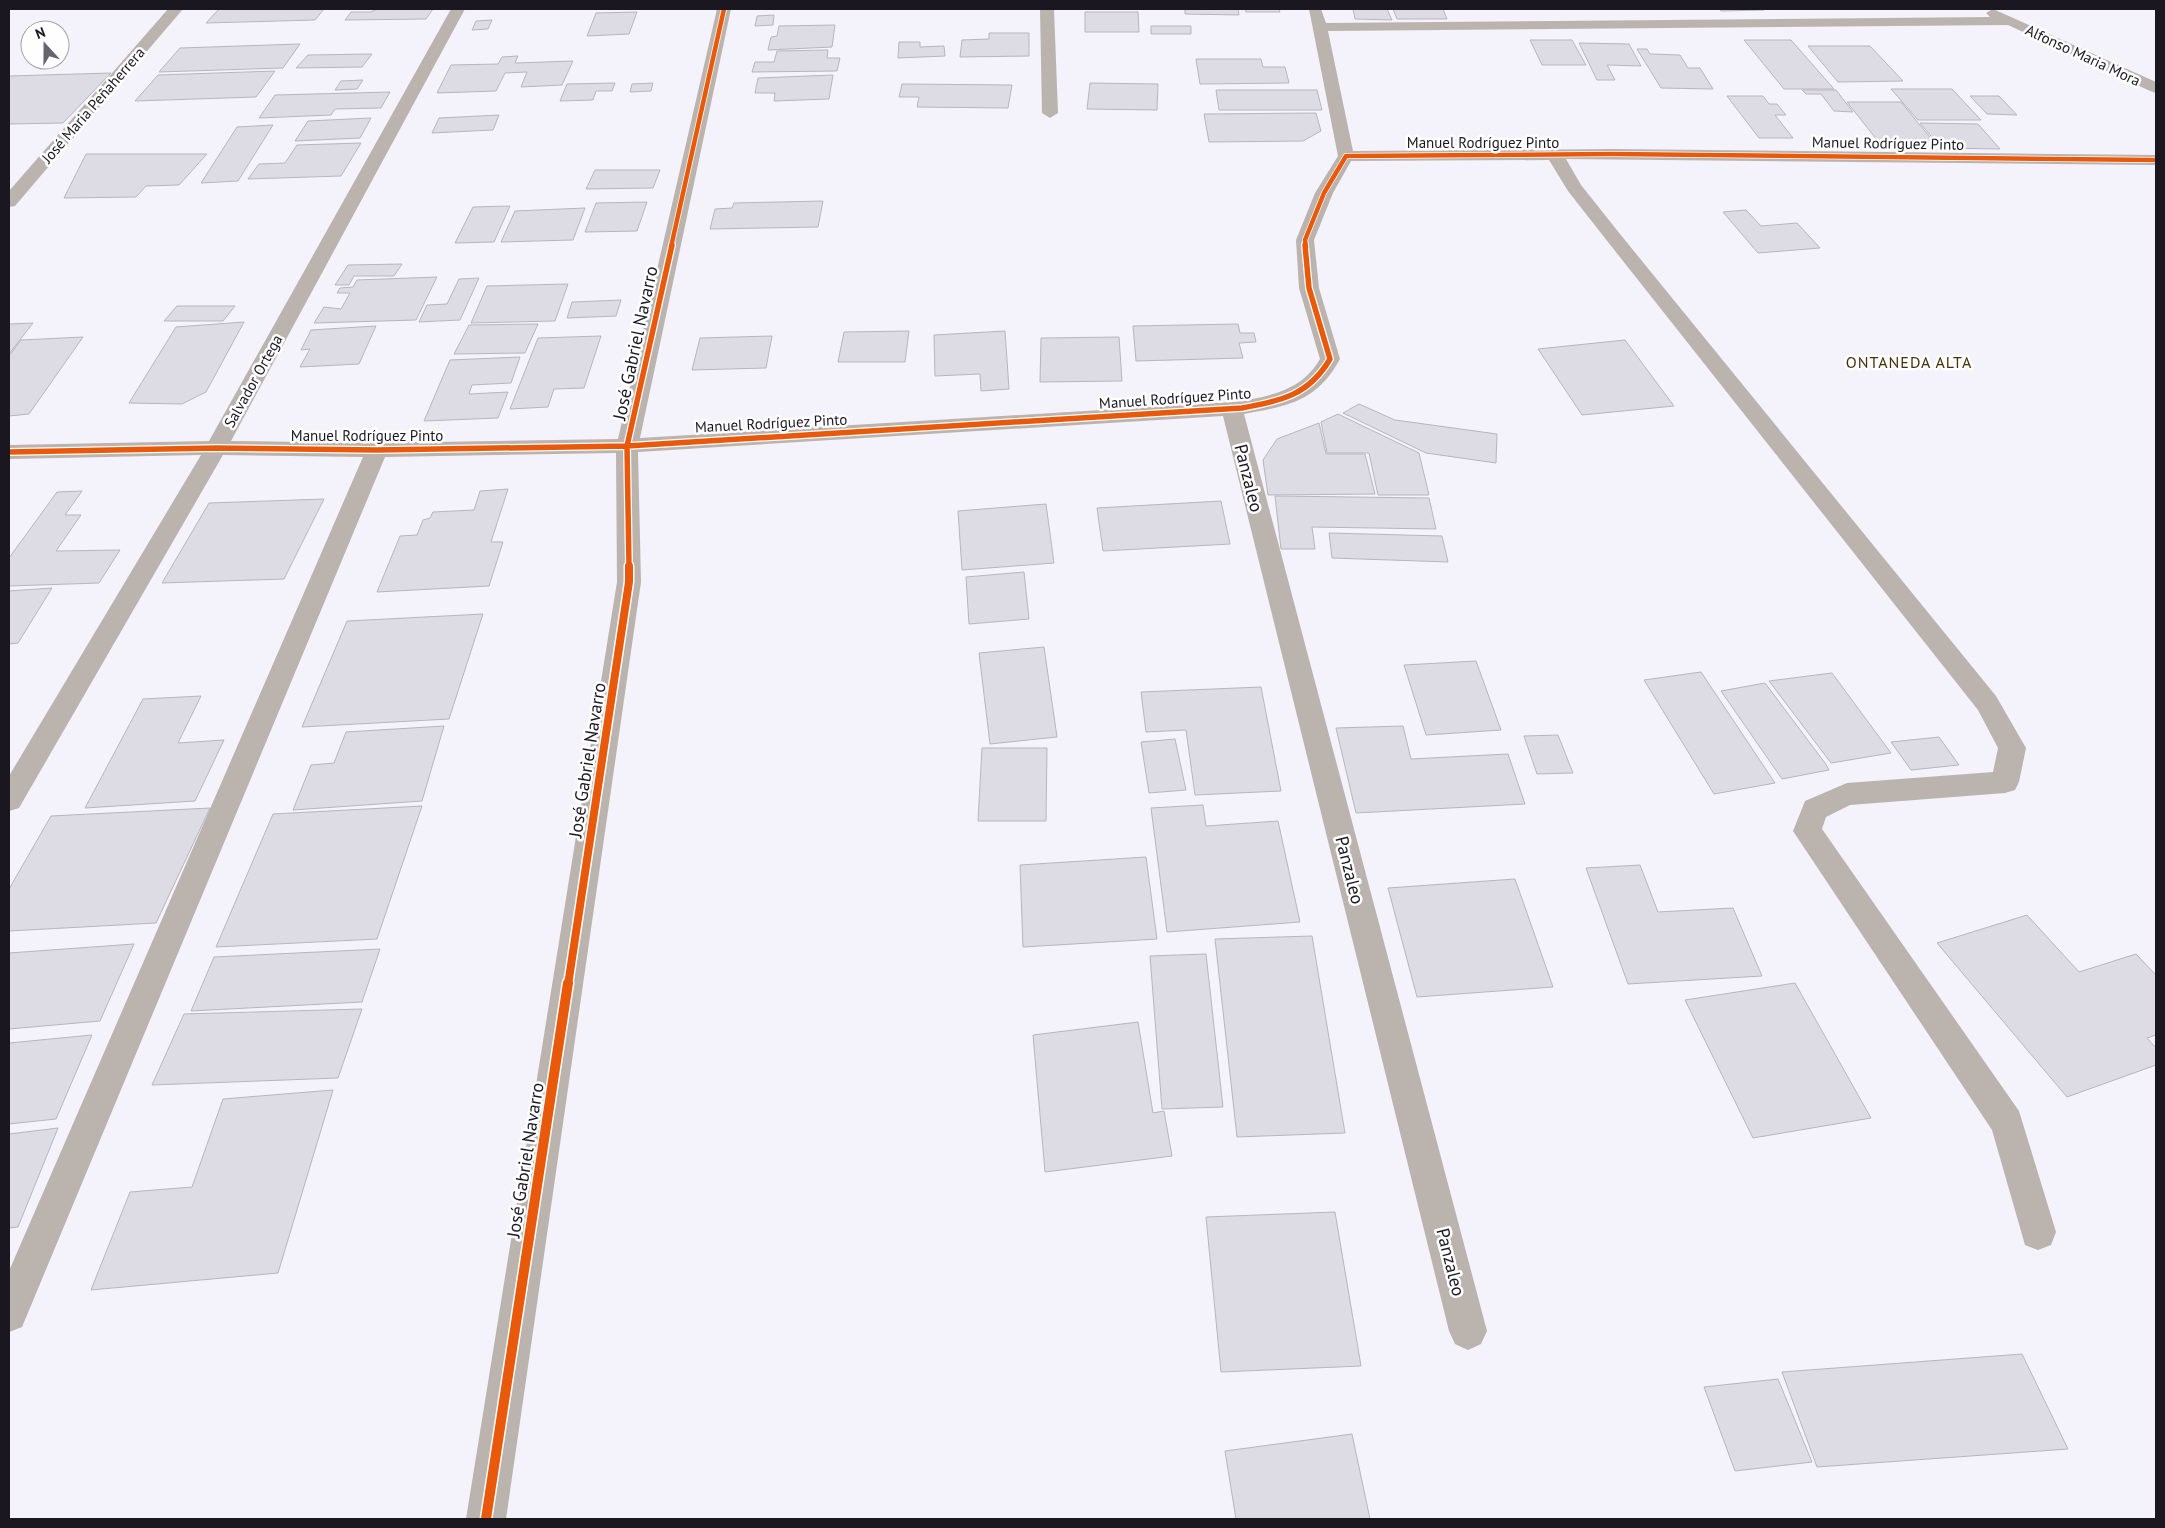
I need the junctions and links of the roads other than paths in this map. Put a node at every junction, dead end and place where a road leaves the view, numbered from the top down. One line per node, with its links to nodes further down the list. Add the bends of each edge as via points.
1 (176, 9): 14 (street, José Maria Peñaherrera)
2 (458, 9): 17 (street, Salvador Ortega)
3 (724, 9): 16 (street, José Gabriel Navarro)
4 (1048, 9): 10 (street)
5 (1314, 9): 8 (street)
6 (1982, 9): 7 (street, Alfonso Maria Mora)
7 (2010, 21): 8 (street); 9 (street, Alfonso Maria Mora)
8 (1320, 27): 11 (street)
9 (2156, 88)
10 (1050, 112)
11 (1346, 156): 12 (street, Manuel Rodríguez Pinto); 15 (street, Manuel Rodríguez Pinto, via 1324,193 1306,240 1309,288 1330,359 1317,381 1294,394 1265,404)
12 (1556, 156): 13 (street, Manuel Rodríguez Pinto); 21 (street, via 1574,187 1614,238 1988,703 2012,748 2005,782 1847,794 1815,809 1807,831 2007,1123)
13 (2156, 160)
14 (9, 202)
15 (1232, 409): 16 (street, Manuel Rodríguez Pinto); 23 (street, Panzaleo)
16 (628, 446): 18 (street, Manuel Rodríguez Pinto); 24 (street, José Gabriel Navarro, via 629,582)
17 (216, 448): 18 (street, Manuel Rodríguez Pinto); 19 (street, Manuel Rodríguez Pinto); 20 (street, Salvador Ortega)
18 (377, 450): 22 (street)
19 (9, 452)
20 (9, 800)
21 (2038, 1232)
22 (9, 1314)
23 (1468, 1331)
24 (486, 1519)

